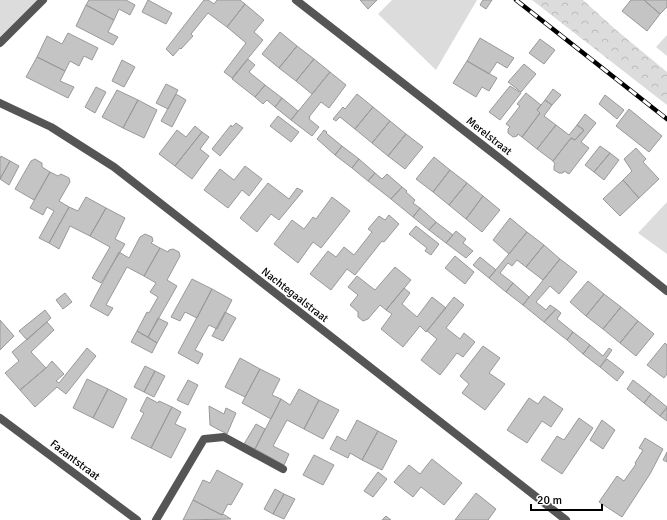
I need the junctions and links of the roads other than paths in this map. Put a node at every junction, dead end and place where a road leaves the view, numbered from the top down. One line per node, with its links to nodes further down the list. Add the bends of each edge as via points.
1 (43, 0): 3 (street)
2 (296, 0): 5 (street, Merelstraat)
3 (0, 43)
4 (0, 103): 10 (street, Nachtegaalstraat, via 51,127 114,167)
5 (667, 291)
6 (0, 418): 8 (street, Fazantstraat)
7 (283, 470): 9 (street, via 224,437 204,439)
8 (138, 520)
9 (156, 520)
10 (566, 520)

